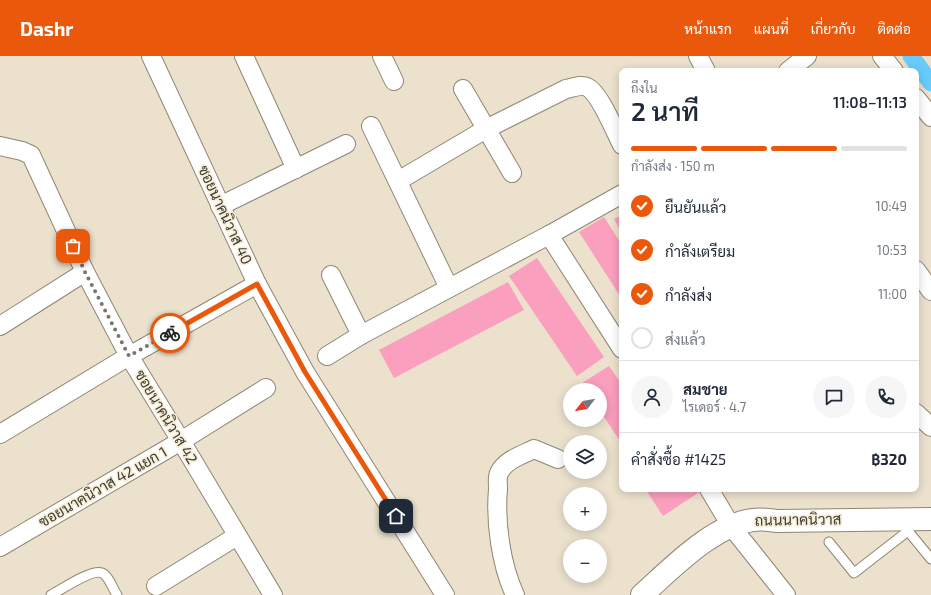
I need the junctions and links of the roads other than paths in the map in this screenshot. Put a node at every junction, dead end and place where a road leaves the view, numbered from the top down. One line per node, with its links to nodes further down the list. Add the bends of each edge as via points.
1 (151, 56): 23 (street, ซอยนาคนิวาส 40)
2 (244, 56): 19 (street)
3 (382, 56): 10 (street)
4 (698, 56): 7 (street)
5 (807, 56): 8 (street)
6 (882, 56): 9 (street)
7 (704, 68)
8 (792, 68)
9 (892, 68)
10 (394, 81)
11 (463, 89): 15 (street)
12 (919, 102): 13 (street)
13 (931, 117)
14 (371, 126): 21 (street)
15 (486, 129): 16 (street, via 566,89 578,86 587,87 597,96); 20 (street); 21 (street)
16 (619, 139)
17 (346, 144): 19 (street)
18 (0, 146): 25 (street, ซอยนาคนิวาส 42, via 31,155)
19 (296, 169): 23 (street)
20 (512, 173)
21 (398, 181): 29 (street)
22 (619, 196): 24 (street)
23 (220, 206): 28 (street, ซอยนาคนิวาส 40)
24 (549, 235): 29 (street); 33 (street)
25 (85, 272): 31 (street); 34 (street, ซอยนาคนิวาส 42)
26 (919, 274): 30 (street)
27 (331, 275): 32 (street)
28 (257, 284): 34 (street); 53 (street, ซอยนาคนิวาส 40, via 305,372)
29 (449, 288): 32 (street)
30 (931, 291)
31 (0, 325)
32 (361, 335): 35 (street)
33 (619, 344)
34 (129, 356): 39 (street); 40 (street, ซอยนาคนิวาส 42)
35 (327, 356)
36 (266, 388): 40 (street, ซอยนาคนิวาส 42 แยก 1)
37 (919, 416): 38 (street)
38 (931, 428)
39 (0, 434)
40 (181, 441): 45 (street, ซอยนาคนิวาส 42); 46 (street, ซอยนาคนิวาส 42 แยก 1)
41 (558, 459): 54 (street, via 534,449 510,461 499,474 496,504 499,532 504,560)
42 (711, 492): 44 (street)
43 (918, 523): 44 (main road, ถนนนาคนิวาส, via 753,520); 47 (lane, via 854,573); 48 (lane)
44 (732, 526): 55 (main road, ถนนนาคนิวาส, via 697,546); 56 (street)
45 (237, 536): 49 (street); 52 (street, ซอยนาคนิวาส 42)
46 (2, 541)
47 (829, 542)
48 (931, 559)
49 (156, 586)
50 (51, 595): 51 (lane, via 89,574 100,572 104,574)
51 (117, 595)
52 (273, 595)
53 (445, 595)
54 (515, 595)
55 (642, 595)
56 (786, 595)

